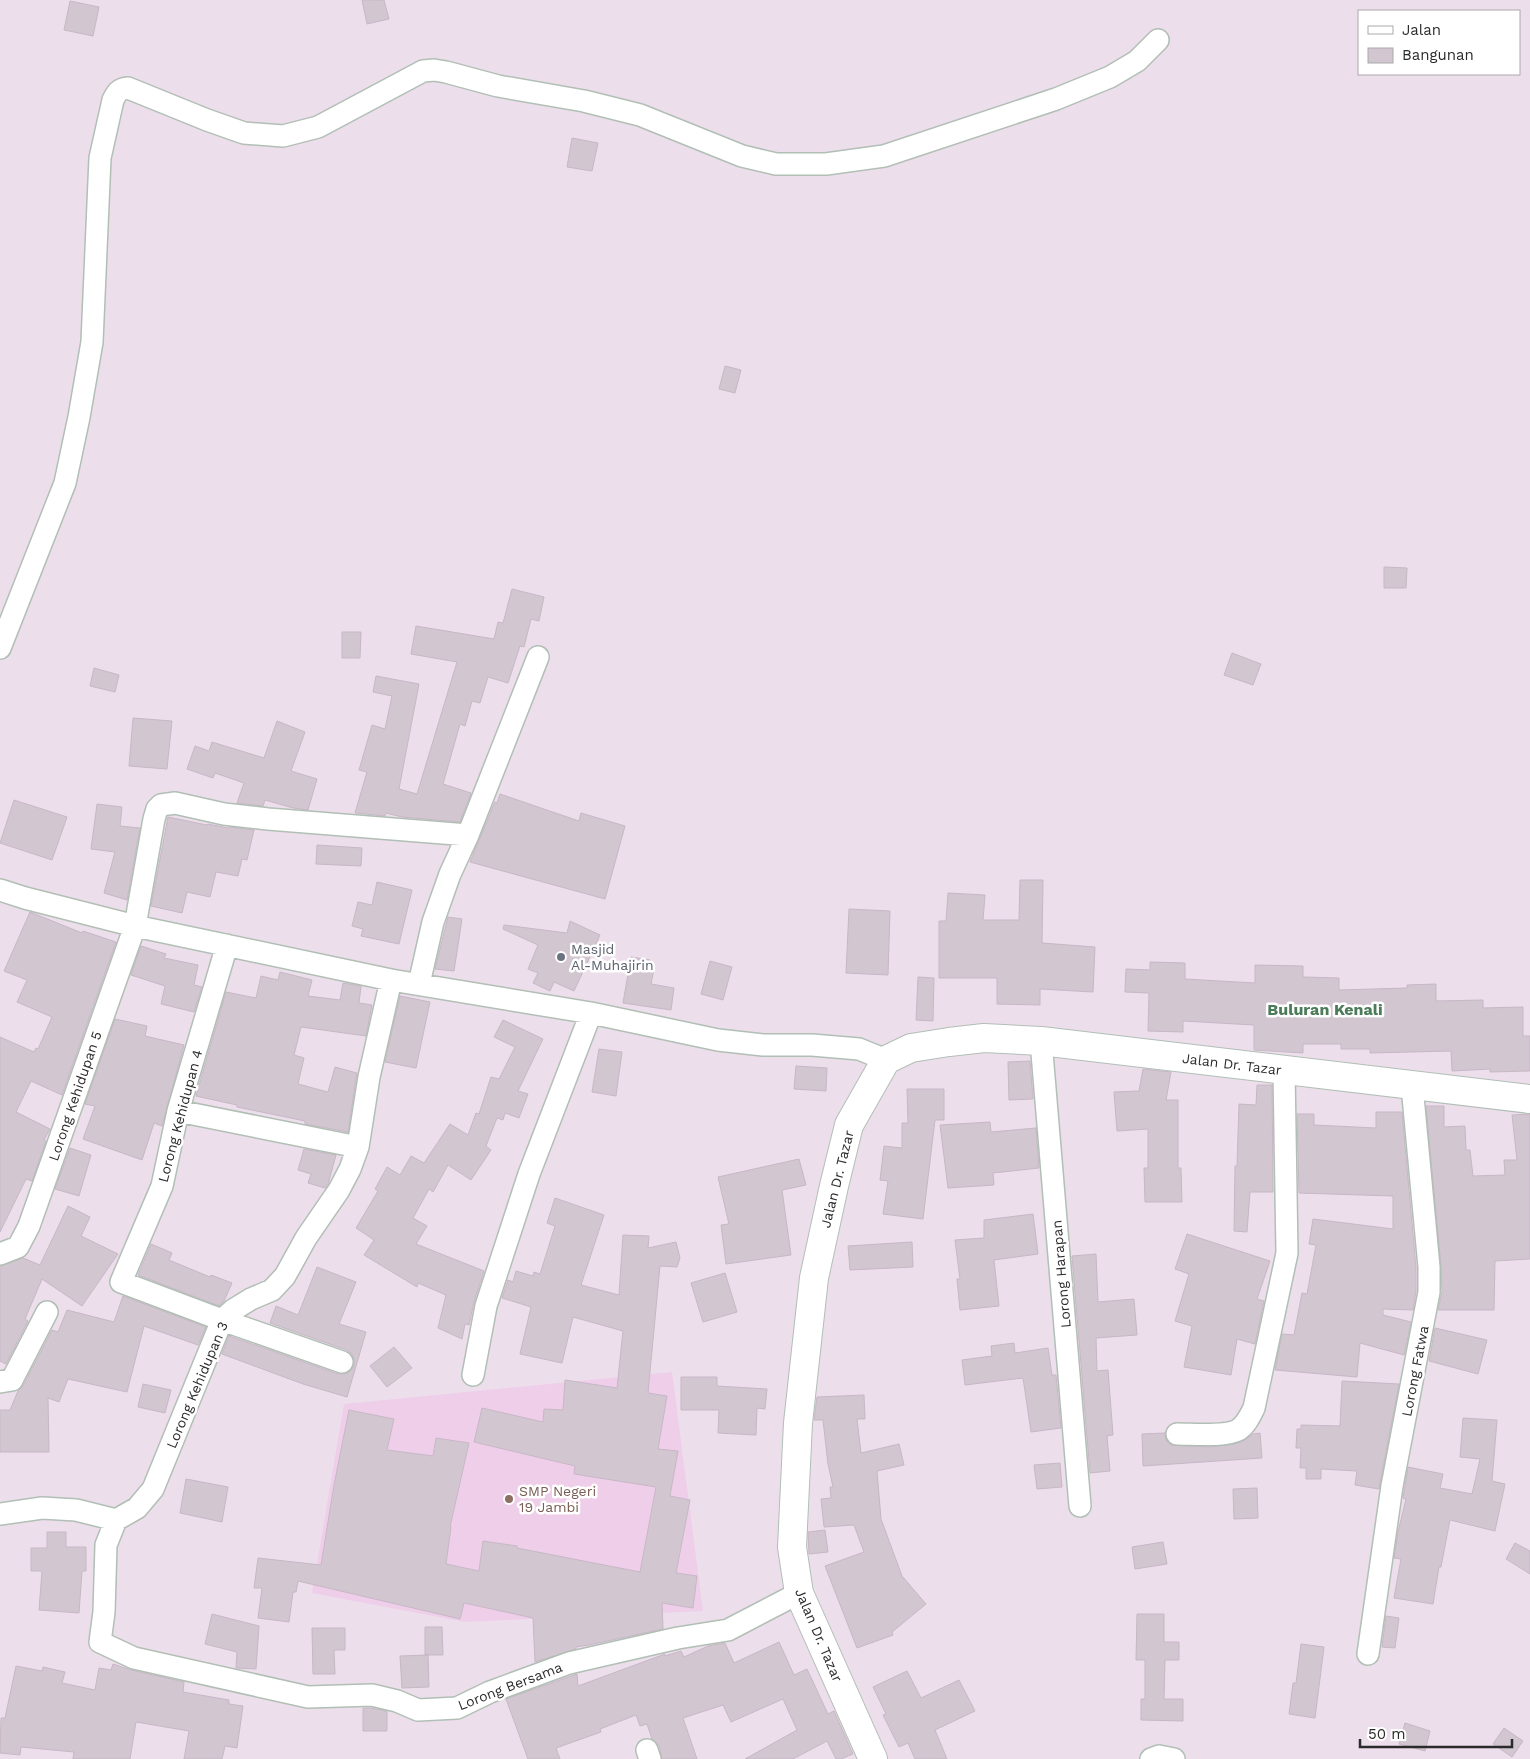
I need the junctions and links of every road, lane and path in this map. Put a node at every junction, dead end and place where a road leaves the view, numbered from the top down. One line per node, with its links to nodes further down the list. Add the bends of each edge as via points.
1 (1158, 40): 2 (street, via 1137,61 1056,99 884,156 826,164 776,164 750,158 640,115 434,70 423,71 318,127 283,136 244,133 128,88 122,89 113,100 100,158 92,342 65,483)
2 (0, 648)
3 (538, 657): 4 (street)
4 (468, 835): 6 (street, Lorong Kehidupan 5, via 268,819 224,814 175,803 161,805 154,819); 9 (street, via 433,922)
5 (0, 890): 6 (street)
6 (135, 926): 7 (street); 18 (street, Lorong Kehidupan 5, via 29,1226 18,1247)
7 (227, 945): 8 (street); 16 (street, Lorong Kehidupan 4)
8 (391, 980): 9 (street); 17 (street, Lorong Kehidupan 3, via 369,1077)
9 (420, 984): 10 (street)
10 (591, 1013): 12 (street, via 718,1040 858,1049); 22 (street, via 528,1174 486,1306)
11 (1041, 1041): 12 (street, Jalan Dr. Tazar, via 984,1038 949,1042 911,1048); 13 (street, Jalan Dr. Tazar); 25 (street, Lorong Harapan)
12 (886, 1060): 28 (street, Jalan Dr. Tazar, via 849,1125 814,1278 798,1422 792,1547)
13 (1284, 1071): 14 (street, Jalan Dr. Tazar); 24 (street, via 1287,1253 1254,1408 1239,1430)
14 (1412, 1086): 15 (street, Jalan Dr. Tazar); 29 (street, Lorong Fatwa, via 1430,1292 1392,1486)
15 (1530, 1099)
16 (178, 1111): 17 (street); 20 (street, Lorong Kehidupan 4, via 162,1186 121,1282)
17 (358, 1147): 20 (street, Lorong Kehidupan 3, via 339,1190 284,1276 272,1290 251,1299)
18 (0, 1254)
19 (47, 1312): 23 (street, via 12,1380)
20 (222, 1320): 21 (street); 27 (street, Lorong Kehidupan 3, via 153,1489 137,1508)
21 (342, 1362)
22 (474, 1375)
23 (0, 1382)
24 (1177, 1434)
25 (1080, 1506)
26 (0, 1514): 27 (street, via 42,1508 76,1510)
27 (116, 1520): 28 (street, Lorong Bersama, via 106,1545 100,1642 134,1658 308,1698 372,1695 418,1710 457,1708 490,1692 569,1663 728,1630)
28 (799, 1593): 30 (street, Jalan Dr. Tazar)
29 (1368, 1654)
30 (873, 1759)
31 (1151, 1759): 32 (street, via 1159,1756)
32 (1174, 1759)

